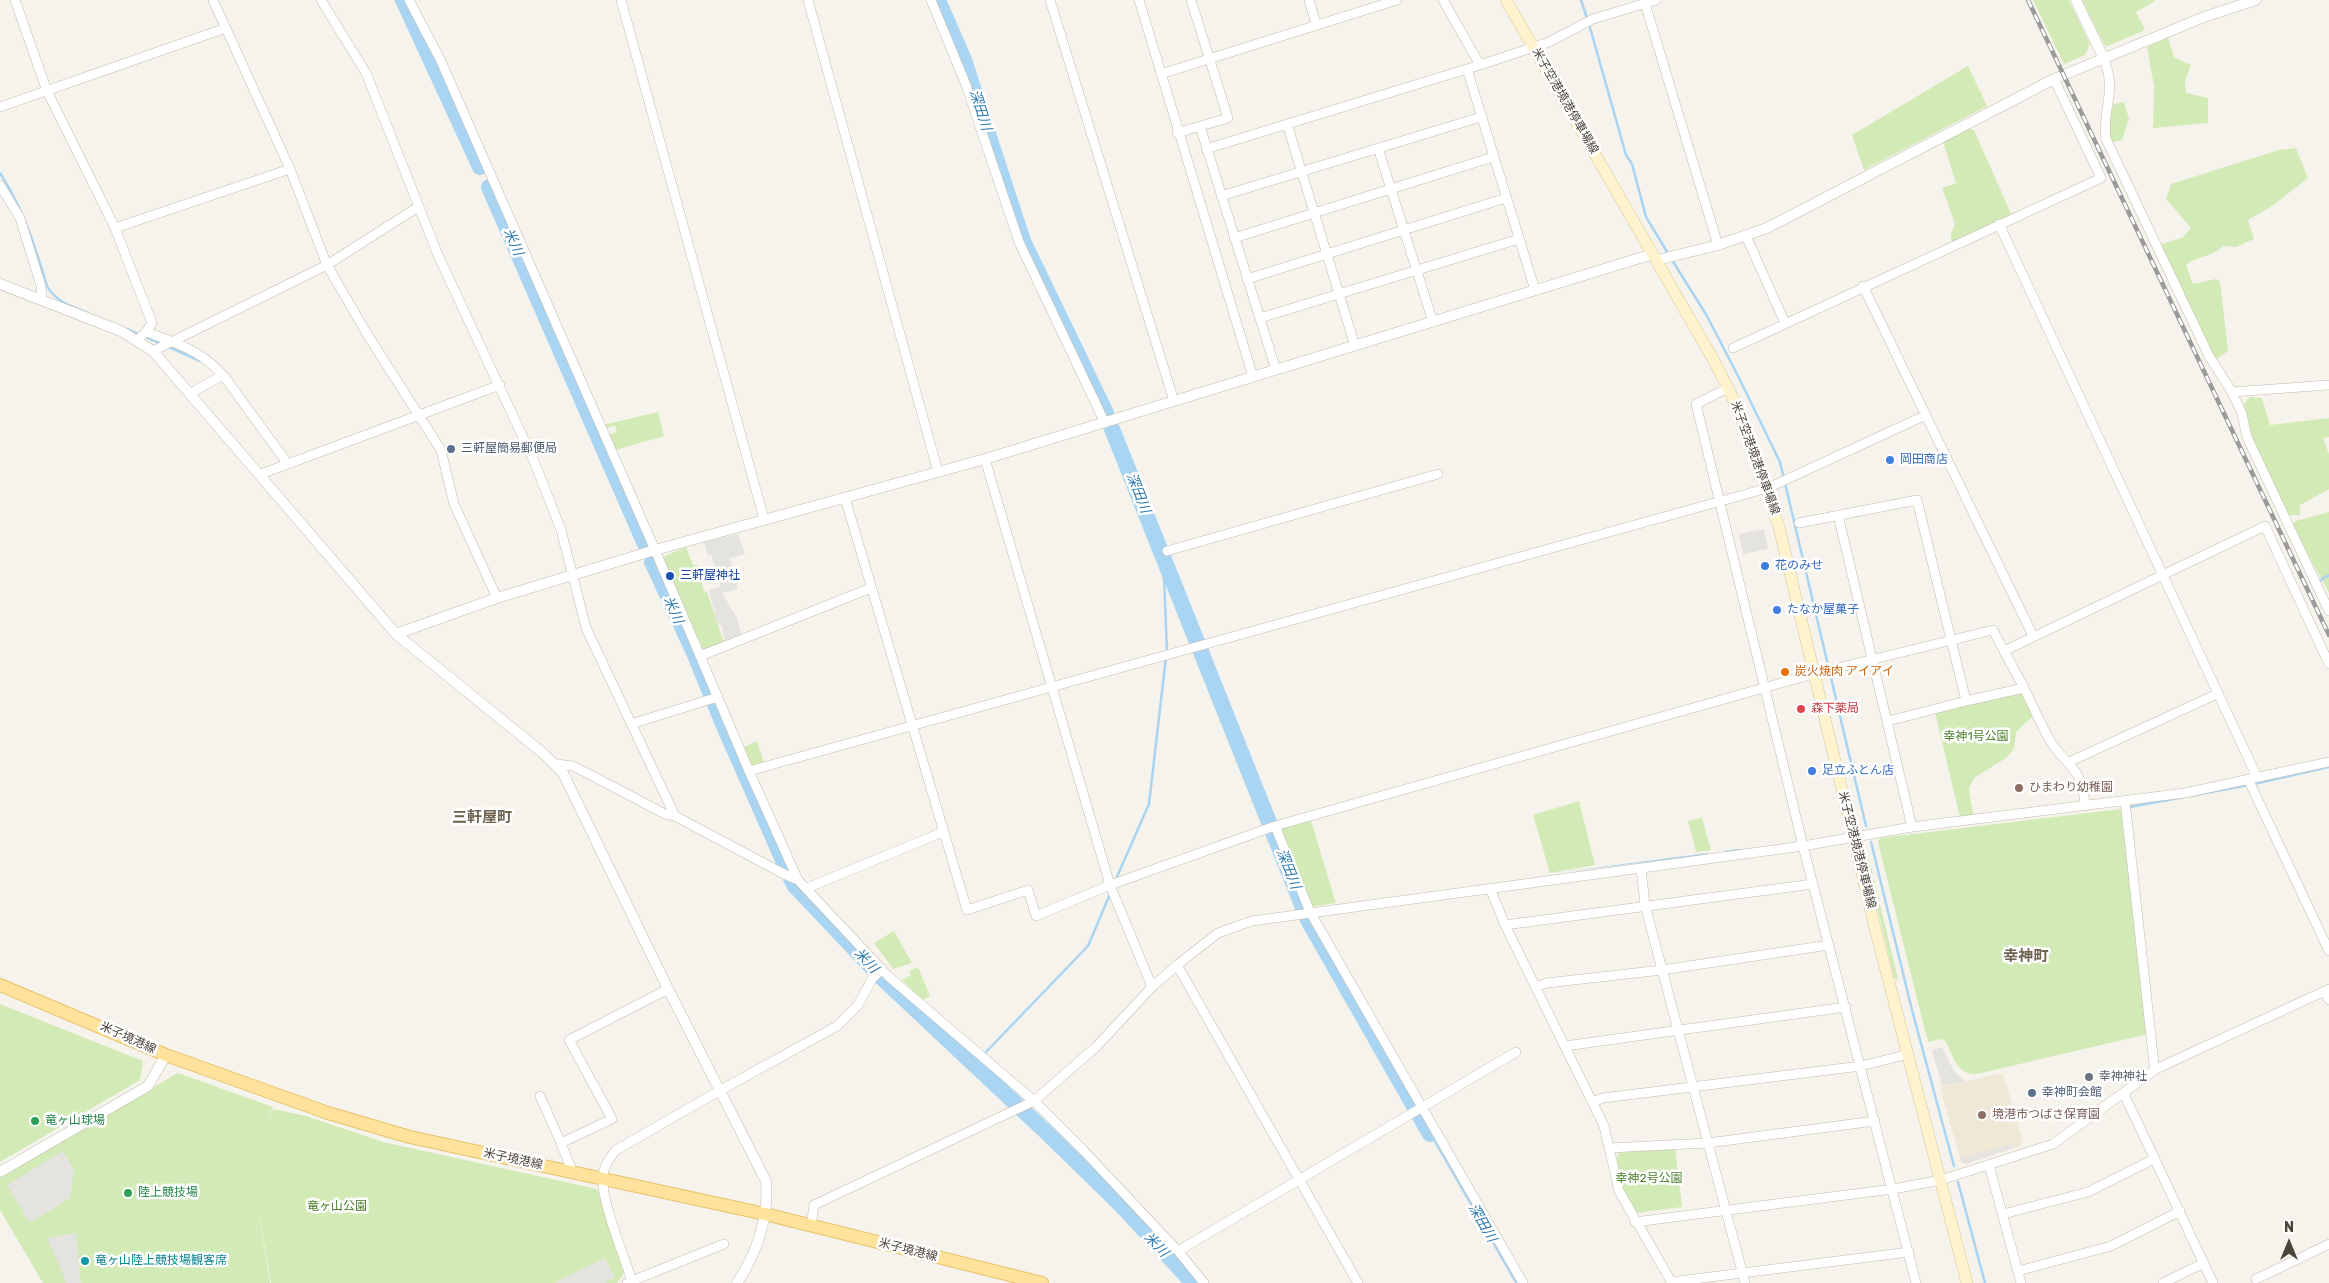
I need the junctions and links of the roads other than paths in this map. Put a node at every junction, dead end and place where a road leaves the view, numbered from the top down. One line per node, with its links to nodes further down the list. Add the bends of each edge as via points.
1 (15, 0): 28 (street)
2 (213, 0): 20 (street)
3 (321, 0): 43 (street, via 366,73)
4 (409, 0): 94 (street, via 441,61)
5 (620, 0): 92 (street)
6 (808, 0): 85 (street)
7 (931, 0): 82 (street, via 966,85 1019,242)
8 (1050, 0): 79 (street)
9 (1139, 0): 26 (street)
10 (1191, 0): 23 (street)
11 (1309, 0): 19 (street)
12 (1397, 0): 19 (street)
13 (1443, 0): 24 (street)
14 (1506, 0): 21 (main road, 米子空港境港停車場線)
15 (1656, 0): 18 (street)
16 (2076, 0): 22 (street)
17 (2256, 0): 22 (street)
18 (1644, 2): 21 (street, via 1593,19); 51 (street)
19 (1316, 24): 23 (street)
20 (226, 28): 28 (street); 37 (street)
21 (1534, 48): 24 (street); 53 (main road, 米子空港境港停車場線)
22 (2104, 57): 27 (street); 77 (street, via 2111,78 2104,123 2106,139 2209,356)
23 (1209, 60): 26 (street); 32 (street, via 1228,118)
24 (1480, 64): 25 (street)
25 (1467, 69): 30 (street); 31 (street)
26 (1161, 74): 33 (street)
27 (2054, 78): 45 (street, via 2101,178); 48 (street, via 1786,220)
28 (47, 91): 29 (street); 46 (street)
29 (0, 106)
30 (1481, 116): 34 (street); 36 (street)
31 (1286, 124): 35 (street); 38 (street)
32 (1200, 126): 33 (street); 35 (street)
33 (1177, 133): 73 (street)
34 (1378, 148): 38 (street); 40 (street)
35 (1206, 149): 41 (street)
36 (1493, 157): 40 (street); 42 (street)
37 (290, 170): 46 (street); 54 (street)
38 (1301, 172): 41 (street); 44 (street)
39 (0, 185): 61 (street, via 20,218 41,286)
40 (1391, 189): 44 (street); 47 (street)
41 (1221, 196): 49 (street)
42 (1506, 198): 47 (street); 50 (street)
43 (418, 207): 54 (street); 74 (street)
44 (1314, 214): 49 (street); 52 (street)
45 (1999, 224): 58 (street); 97 (street)
46 (115, 228): 65 (street, via 152,323)
47 (1404, 230): 52 (street); 55 (street)
48 (1746, 236): 51 (street); 64 (street)
49 (1234, 238): 56 (street)
50 (1520, 240): 55 (street); 59 (street)
51 (1718, 245): 53 (street)
52 (1326, 254): 56 (street); 60 (street)
53 (1655, 257): 59 (street); 76 (main road, 米子空港境港停車場線)
54 (327, 265): 67 (street); 81 (street, via 366,334)
55 (1417, 271): 60 (street); 63 (street)
56 (1247, 278): 62 (street)
57 (0, 284): 61 (street)
58 (1863, 286): 64 (street); 80 (street)
59 (1535, 290): 63 (street)
60 (1339, 294): 62 (street); 68 (street)
61 (42, 300): 66 (street)
62 (1260, 318): 71 (street)
63 (1433, 322): 68 (street)
64 (1785, 323): 69 (street)
65 (147, 332): 66 (street); 67 (street)
66 (137, 340): 70 (street)
67 (174, 341): 70 (street); 72 (street, via 209,360)
68 (1355, 346): 71 (street)
69 (1733, 348)
70 (153, 351): 78 (street)
71 (1276, 370): 73 (street)
72 (223, 375): 78 (street); 84 (street)
73 (1253, 377): 79 (street)
74 (500, 385): 81 (street); 96 (street, via 561,530)
75 (2329, 386): 77 (street)
76 (1728, 388): 88 (main road, 米子空港境港停車場線); 90 (street, via 1696,404)
77 (2232, 392): 100 (street, via 2242,414 2246,436)
78 (191, 393): 86 (street)
79 (1174, 401): 82 (street)
80 (1926, 415): 88 (street); 102 (street)
81 (421, 416): 84 (street); 99 (street, via 441,450 454,504)
82 (1105, 423): 83 (street)
83 (986, 459): 85 (street); 109 (street)
84 (288, 464): 86 (street)
85 (938, 472): 89 (street)
86 (260, 474): 101 (street)
87 (1438, 474): 95 (street)
88 (1768, 488): 90 (street); 108 (main road, 米子空港境港停車場線)
89 (845, 498): 92 (street); 98 (street)
90 (1720, 501): 109 (street); 110 (street)
91 (1838, 515): 93 (street); 103 (street, via 1917,500); 106 (street)
92 (764, 519): 94 (street)
93 (1800, 523)
94 (655, 550): 96 (street); 105 (street)
95 (1166, 551)
96 (574, 574): 99 (street); 116 (street, via 586,628)
97 (2162, 576): 102 (street); 107 (street, via 2265,526); 112 (street)
98 (871, 588): 105 (street); 117 (street)
99 (497, 598): 101 (street)
100 (2329, 611)
101 (396, 634): 120 (street)
102 (2033, 636): 104 (street)
103 (1951, 640): 104 (street, via 1993,630); 106 (street); 114 (street)
104 (2004, 651): 111 (street)
105 (700, 656): 113 (street)
106 (1873, 659): 108 (street); 115 (street)
107 (2329, 664)
108 (1813, 674): 110 (street); 129 (main road, 米子空港境港停車場線)
109 (1051, 688): 117 (street); 134 (street)
110 (1765, 688): 126 (street); 130 (street)
111 (2024, 688): 114 (street); 118 (street, via 2048,737)
112 (2217, 694): 118 (street); 122 (street)
113 (718, 697): 116 (street); 121 (street)
114 (1966, 701): 115 (street)
115 (1888, 721): 127 (street)
116 (631, 724): 125 (street)
117 (912, 727): 121 (street); 128 (street)
118 (2069, 762): 124 (street, via 2080,775)
119 (2329, 762): 122 (street)
120 (557, 764): 125 (street, via 572,766 665,814); 148 (street)
121 (749, 771): 132 (street)
122 (2253, 778): 123 (street, via 2185,793); 141 (street)
123 (2125, 801): 124 (street); 158 (street)
124 (2085, 806): 127 (street)
125 (675, 816): 132 (street)
126 (1275, 826): 134 (street); 138 (street)
127 (1912, 827): 129 (street)
128 (943, 832): 134 (street, via 967,910 1028,890 1036,916); 135 (street)
129 (1855, 836): 130 (street); 155 (main road, 米子空港境港停車場線, via 1876,932)
130 (1803, 846): 131 (street); 133 (street)
131 (1641, 868): 136 (street); 137 (street)
132 (798, 880): 135 (street)
133 (1813, 884): 137 (street); 140 (street)
134 (1110, 885): 146 (street)
135 (807, 888): 143 (street)
136 (1490, 888): 138 (street); 139 (street)
137 (1645, 905): 139 (street); 144 (street)
138 (1310, 912): 142 (street, via 1252,921 1218,933); 165 (street)
139 (1504, 925): 147 (street)
140 (1829, 945): 144 (street); 151 (street)
141 (2329, 951)
142 (1177, 964): 146 (street); 175 (street)
143 (882, 969): 160 (street, via 872,979 858,1004 837,1026); 163 (street, via 927,1012)
144 (1662, 970): 147 (street); 152 (street)
145 (0, 986): 156 (main road, 米子境港線)
146 (1152, 987): 163 (street, via 1097,1046)
147 (1535, 987): 153 (street)
148 (668, 989): 160 (street); 168 (street, via 569,1040 612,1119)
149 (2327, 990): 150 (street); 158 (street)
150 (2329, 1000)
151 (1846, 1007): 152 (street); 157 (street)
152 (1680, 1030): 153 (street); 159 (street)
153 (1565, 1046): 164 (street)
154 (1516, 1052): 165 (street)
155 (1909, 1054): 157 (street); 176 (main road, 米子空港境港停車場線)
156 (166, 1055): 172 (main road, 米子境港線, via 328,1113 410,1137); 173 (street, via 148,1086)
157 (1861, 1066): 159 (street); 166 (street)
158 (2156, 1069): 161 (street)
159 (1694, 1087): 164 (street); 167 (street)
160 (719, 1090): 174 (street, via 616,1150 606,1162); 180 (street, via 766,1181)
161 (2124, 1094): 170 (street); 171 (street, via 2053,1144)
162 (540, 1096): 168 (street)
163 (1034, 1101): 183 (street, via 814,1205); 186 (street)
164 (1593, 1102): 169 (street, via 1604,1126)
165 (1421, 1108): 175 (street); 199 (street)
166 (1875, 1121): 167 (street); 177 (street)
167 (1708, 1143): 169 (street); 178 (street)
168 (561, 1144): 172 (street)
169 (1608, 1148): 182 (street, via 1619,1191)
170 (2154, 1159): 179 (street); 181 (street, via 2088,1192)
171 (1989, 1164): 176 (street); 181 (street)
172 (572, 1171): 174 (main road, 米子境港線)
173 (0, 1172)
174 (602, 1178): 180 (main road, 米子境港線); 193 (street)
175 (1299, 1178): 186 (street); 198 (street)
176 (1941, 1180): 177 (street); 203 (main road, 米子空港境港停車場線)
177 (1893, 1189): 178 (street); 187 (street)
178 (1726, 1211): 182 (street); 190 (street)
179 (2180, 1211): 188 (street); 189 (street, via 2112,1246)
180 (765, 1214): 183 (main road, 米子境港線); 195 (street, via 749,1264)
181 (2003, 1214): 189 (street)
182 (1635, 1222): 200 (street)
183 (811, 1226): 196 (main road, 米子境港線)
184 (724, 1244): 191 (street)
185 (2329, 1244): 192 (street)
186 (1178, 1251): 197 (street)
187 (1909, 1252): 190 (street); 202 (street)
188 (2204, 1263): 205 (street); 206 (street)
189 (2018, 1271): 204 (street)
190 (1743, 1273): 200 (street); 201 (street)
191 (650, 1275): 193 (street); 194 (street)
192 (2256, 1279)
193 (629, 1282)
194 (655, 1283)
195 (737, 1283)
196 (1042, 1283)
197 (1204, 1283)
198 (1358, 1283)
199 (1523, 1283)
200 (1672, 1283)
201 (1746, 1283)
202 (1916, 1283)
203 (1967, 1283)
204 (2021, 1283)
205 (2163, 1283)
206 (2213, 1283)

